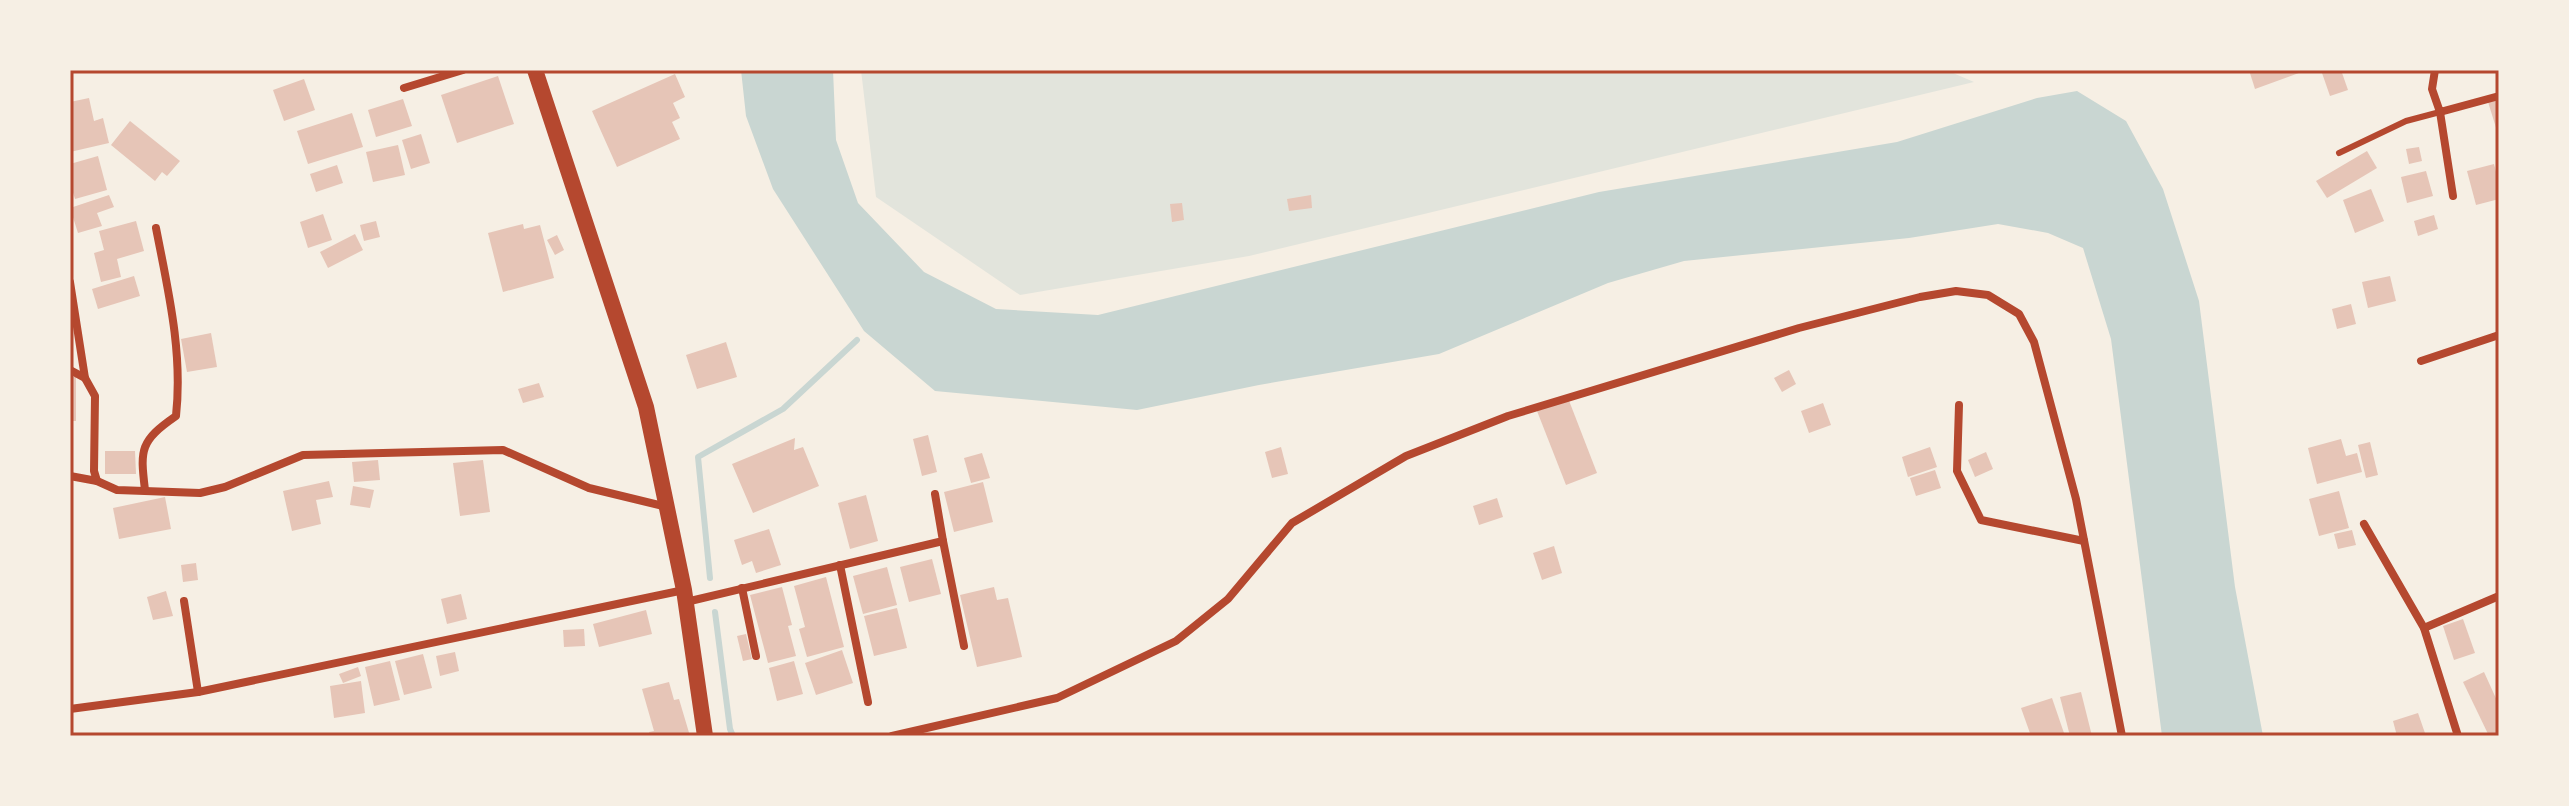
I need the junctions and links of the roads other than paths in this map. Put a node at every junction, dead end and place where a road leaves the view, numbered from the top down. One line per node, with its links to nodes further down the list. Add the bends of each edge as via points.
1 (463, 70): 4 (street)
2 (535, 70): 20 (main road, via 646,407)
3 (2435, 70): 6 (street, via 2432,89)
4 (404, 88)
5 (2499, 96): 6 (street)
6 (2440, 112): 7 (lane, via 2406,121); 8 (street)
7 (2339, 153)
8 (2453, 196)
9 (156, 228): 18 (street, via 176,333 178,404 176,416 141,454)
10 (70, 282): 14 (street)
11 (2499, 335): 12 (street)
12 (2421, 361)
13 (70, 370): 14 (street)
14 (85, 378): 17 (street, via 95,396)
15 (1959, 405): 23 (street, via 1957,471 1981,520)
16 (70, 476): 17 (street)
17 (97, 481): 18 (street, via 117,490)
18 (145, 490): 20 (street, via 200,493 303,455 503,450 589,488)
19 (935, 494): 22 (street)
20 (667, 507): 26 (main road)
21 (2364, 524): 29 (street)
22 (943, 541): 24 (street); 30 (street)
23 (2084, 541): 36 (street, via 2034,342 2019,314 1988,295 1956,291 1799,328 1524,411 1406,456 1292,523 1228,599 1176,641 1057,698); 37 (street)
24 (840, 565): 25 (street); 33 (street)
25 (742, 588): 26 (street); 31 (street)
26 (684, 596): 32 (street); 35 (main road)
27 (2499, 596): 29 (street)
28 (184, 601): 32 (street)
29 (2424, 628): 38 (street)
30 (964, 646)
31 (756, 656)
32 (198, 692): 34 (street)
33 (868, 702)
34 (70, 709)
35 (705, 736)
36 (892, 736)
37 (2122, 736)
38 (2458, 736)

